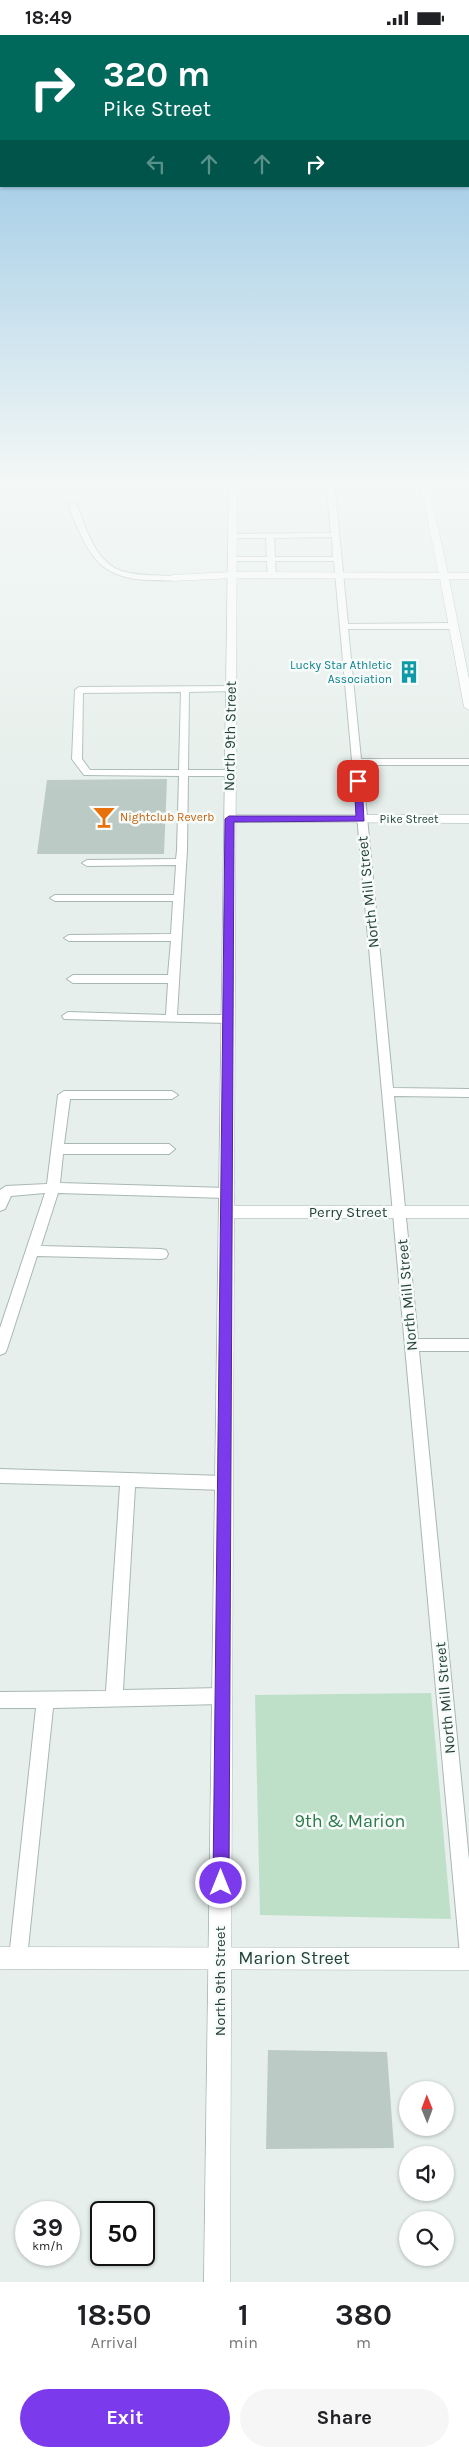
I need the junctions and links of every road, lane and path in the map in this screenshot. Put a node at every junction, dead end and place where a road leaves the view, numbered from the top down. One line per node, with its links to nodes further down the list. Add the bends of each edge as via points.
1 (232, 585): 7 (main road, North 9th Street)
2 (339, 585): 5 (lane, North Mill Street)
3 (446, 585): 4 (main road)
4 (454, 626): 5 (lane); 8 (main road)
5 (343, 627): 9 (lane, North Mill Street)
6 (185, 689): 7 (lane); 11 (lane); 11 (lane, via 79,690 77,759 87,773)
7 (231, 689): 12 (main road, North 9th Street)
8 (469, 707)
9 (356, 762): 10 (lane); 14 (lane, North Mill Street)
10 (469, 762)
11 (183, 773): 12 (lane); 16 (lane)
12 (230, 773): 13 (main road, North 9th Street)
13 (229, 819): 14 (main road, Pike Street); 26 (main road, North 9th Street)
14 (361, 819): 15 (main road, Pike Street); 27 (lane, North Mill Street)
15 (469, 819)
16 (181, 861): 17 (lane); 19 (lane)
17 (87, 863)
18 (55, 898): 19 (lane)
19 (179, 898): 20 (lane)
20 (176, 937): 21 (lane); 23 (lane)
21 (69, 938)
22 (74, 979): 23 (lane)
23 (173, 979): 25 (lane)
24 (68, 1017): 25 (lane)
25 (171, 1019): 26 (lane)
26 (228, 1019): 33 (main road, North 9th Street)
27 (388, 1092): 28 (lane); 36 (lane, North Mill Street)
28 (469, 1093)
29 (172, 1095): 30 (lane, via 64,1095)
30 (58, 1149): 31 (lane); 32 (lane)
31 (169, 1149)
32 (53, 1188): 33 (lane); 34 (lane, via 6,1191); 38 (lane)
33 (227, 1193): 35 (main road, North 9th Street)
34 (0, 1205)
35 (227, 1211): 36 (main road, Perry Street); 45 (main road, North 9th Street)
36 (400, 1212): 37 (main road, Perry Street); 40 (lane, North Mill Street)
37 (469, 1212)
38 (34, 1251): 39 (lane); 42 (lane)
39 (162, 1254)
40 (412, 1345): 41 (lane); 50 (lane, North Mill Street)
41 (469, 1345)
42 (0, 1349)
43 (0, 1476): 44 (lane)
44 (128, 1482): 45 (lane); 47 (lane)
45 (224, 1483): 46 (main road, North 9th Street)
46 (222, 1696): 47 (lane); 52 (main road, North 9th Street)
47 (114, 1699): 49 (lane)
48 (0, 1700): 49 (lane)
49 (45, 1700): 51 (lane)
50 (469, 1957): 52 (main road, Marion Street)
51 (9, 1958): 52 (main road, Marion Street)
52 (220, 1958): 53 (main road, North 9th Street)
53 (217, 2282)

